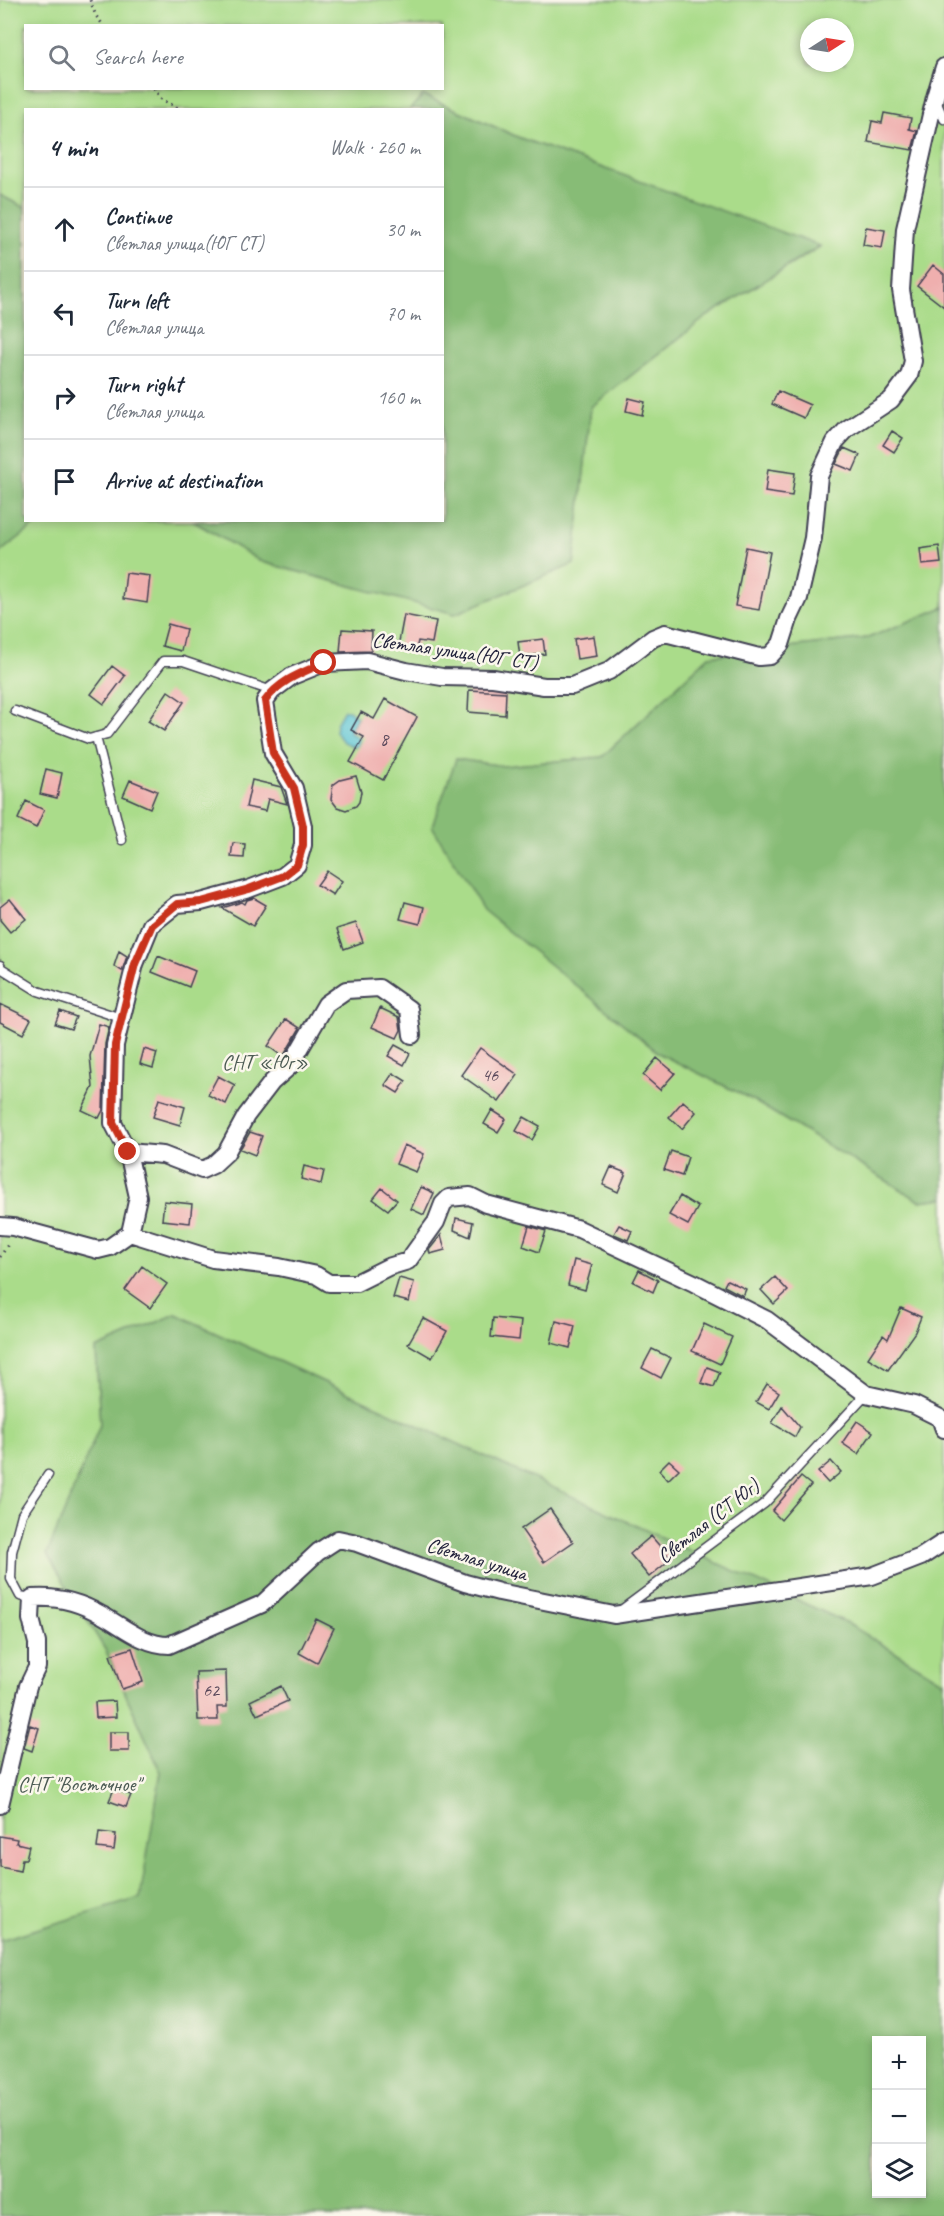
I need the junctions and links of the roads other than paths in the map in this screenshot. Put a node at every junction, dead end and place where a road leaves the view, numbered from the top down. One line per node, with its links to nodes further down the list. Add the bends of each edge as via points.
1 (944, 68): 2 (street, Светлая улица(ЮГ СТ))
2 (935, 98): 3 (lane); 4 (street, Светлая улица(ЮГ СТ), via 905,230 901,290 913,361 909,376 891,400 847,429 835,442 819,476 813,538 799,598 781,644 770,656 759,657 665,633 609,670 572,686 442,677 368,661 324,663 292,676)
3 (944, 119)
4 (272, 691): 6 (lane, via 183,661 163,661 107,734); 9 (street, via 265,701 273,753 294,788 303,826 297,865 283,876 249,889 177,904 152,925 135,964)
5 (15, 711): 6 (lane, via 89,739)
6 (96, 737): 7 (lane)
7 (122, 840)
8 (0, 965): 9 (lane, via 38,991)
9 (121, 1018): 11 (street, via 115,1045 113,1123)
10 (412, 1035): 11 (street, via 409,1009 380,988 346,990 326,1004 290,1066 272,1082 246,1116 226,1153 213,1165 202,1170 163,1155)
11 (128, 1152): 13 (street, via 138,1197)
12 (0, 1226): 13 (street, via 98,1250)
13 (130, 1233): 14 (street, via 213,1259 279,1267 316,1275 329,1283 356,1283 408,1261 443,1204 449,1198 470,1196 486,1204 579,1229 694,1283 767,1320)
14 (866, 1394): 15 (street, via 914,1406 940,1418); 19 (lane, Светлая (СТ Юг), via 765,1503)
15 (944, 1429)
16 (48, 1475): 18 (lane, via 22,1514 12,1552 11,1579 20,1596)
17 (944, 1542): 19 (street, Светлая улица, via 921,1557 872,1576)
18 (32, 1598): 19 (street, Светлая улица, via 52,1597 78,1604 156,1645 169,1645 262,1604 318,1552 338,1539 357,1542 465,1583); 20 (street, via 37,1667 28,1686)
19 (614, 1615)
20 (0, 1805)

